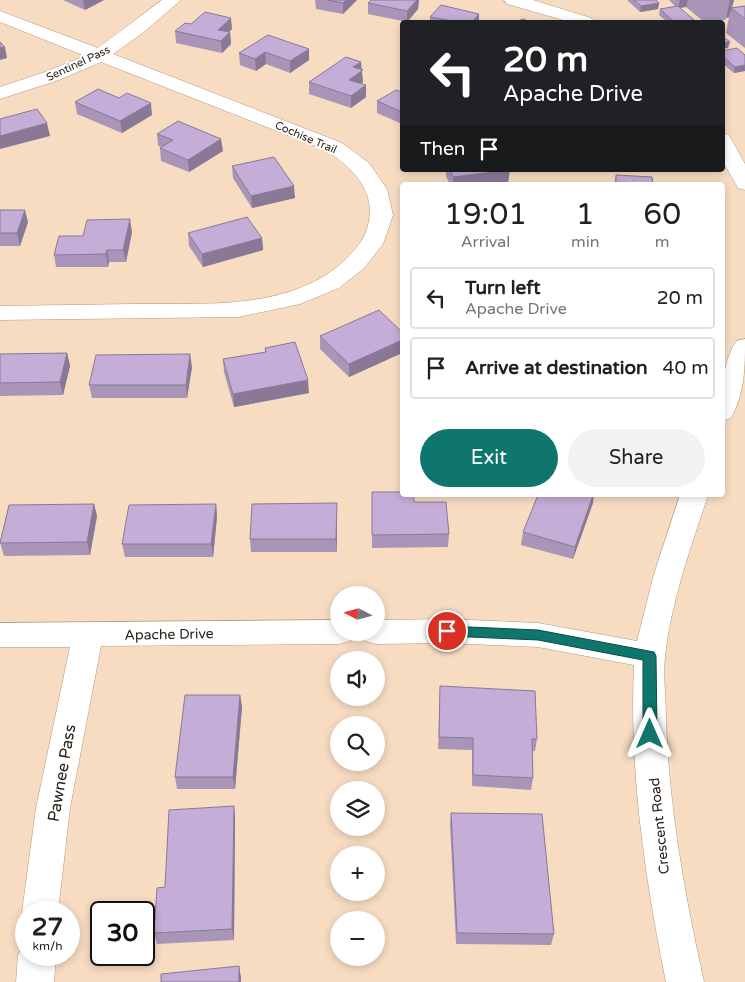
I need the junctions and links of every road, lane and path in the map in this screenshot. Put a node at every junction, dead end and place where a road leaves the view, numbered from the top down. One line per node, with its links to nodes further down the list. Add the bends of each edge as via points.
1 (172, 0): 5 (street, Sentinel Pass, via 130,35)
2 (513, 0): 4 (street)
3 (0, 16): 5 (street, Cochise Trail)
4 (578, 20)
5 (99, 55): 6 (street, Sentinel Pass); 9 (street, Cochise Trail, via 335,147 362,166 376,189 382,215 375,238 356,263 331,283 292,299 238,310)
6 (0, 93)
7 (725, 145): 8 (street)
8 (745, 184)
9 (0, 313)
10 (745, 347): 11 (street)
11 (725, 404)
12 (693, 497): 17 (street, Crescent Road, via 669,569)
13 (330, 632): 16 (street, Apache Drive)
14 (385, 632): 17 (street, via 538,635)
15 (0, 635): 16 (street, Apache Drive)
16 (88, 635): 18 (street, Pawnee Pass, via 60,769)
17 (650, 656): 21 (street, Crescent Road, via 655,814 668,903)
18 (41, 901)
19 (36, 966): 20 (street)
20 (35, 982)
21 (685, 982)

